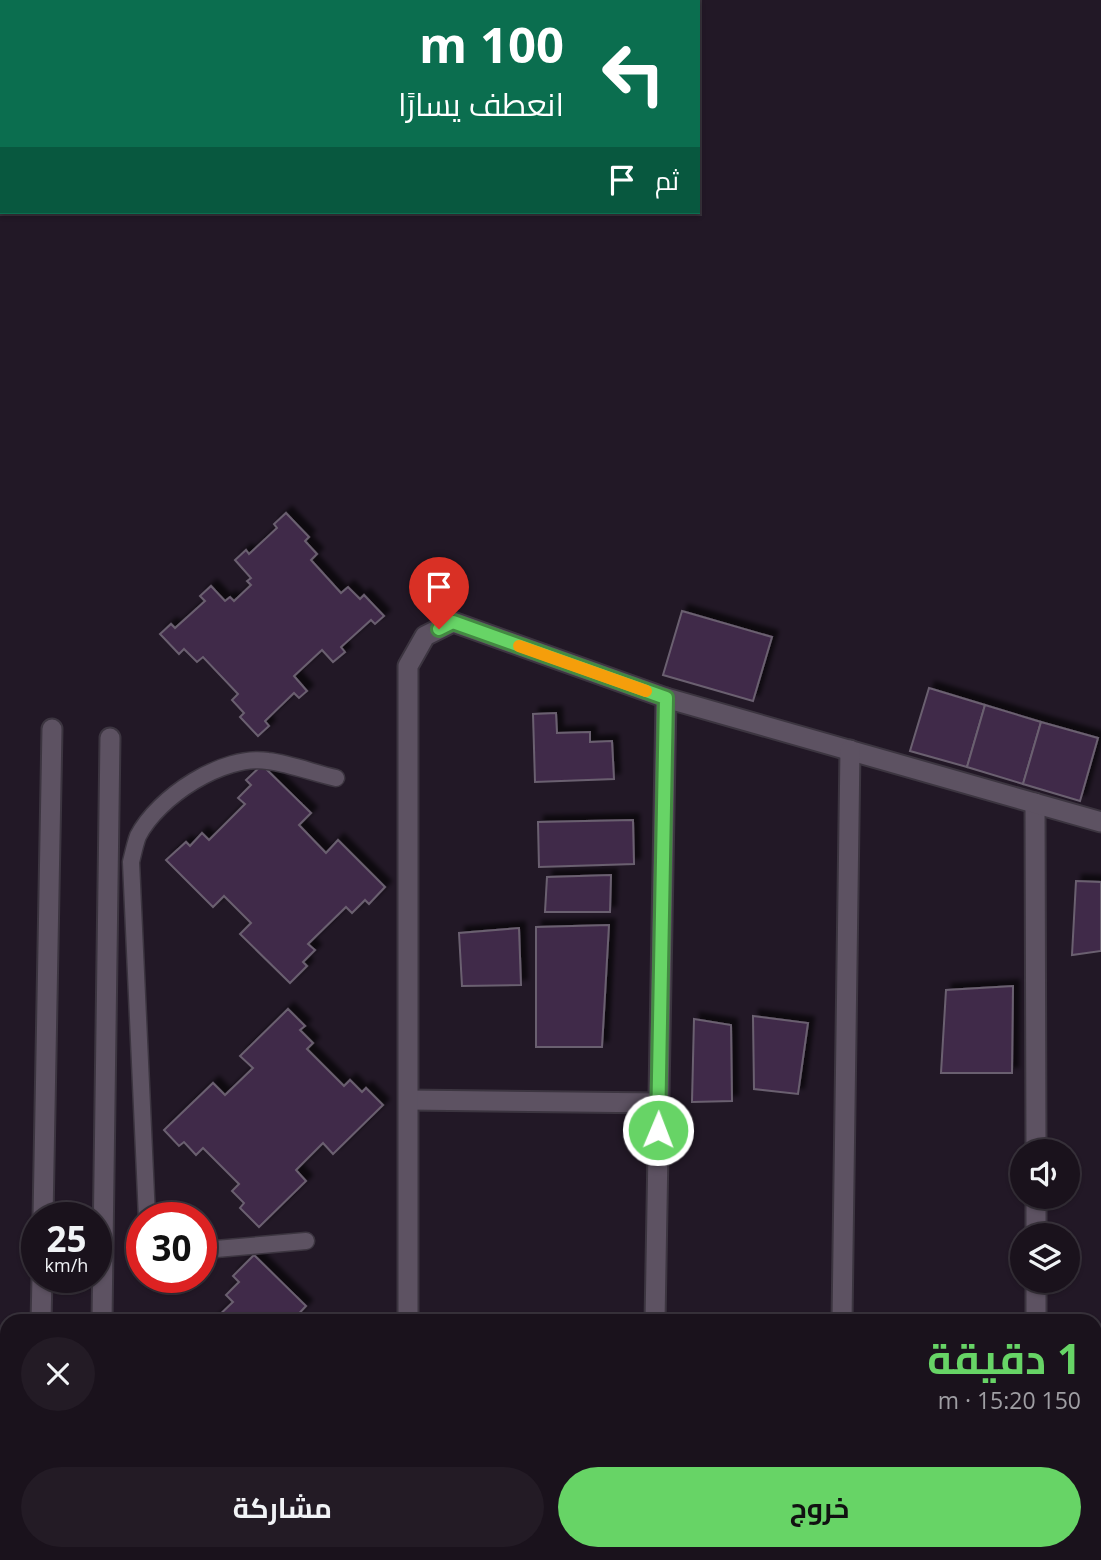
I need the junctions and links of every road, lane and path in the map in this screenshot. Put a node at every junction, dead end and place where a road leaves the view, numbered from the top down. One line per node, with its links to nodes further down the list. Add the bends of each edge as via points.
1 (666, 698): 4 (street); 10 (street, via 453,622 425,636 408,666); 11 (street)
2 (52, 729): 13 (street)
3 (110, 738): 8 (street)
4 (850, 750): 6 (street); 23 (street)
5 (336, 778): 9 (lane, via 266,760 233,763 170,797 138,836 131,862)
6 (1035, 803): 7 (street); 12 (street)
7 (1101, 822)
8 (107, 979): 9 (lane); 20 (street)
9 (135, 979): 14 (lane)
10 (409, 1100): 11 (street); 21 (street)
11 (659, 1103): 22 (street)
12 (1036, 1139)
13 (43, 1202)
14 (146, 1202)
15 (306, 1241): 16 (lane)
16 (217, 1247)
17 (42, 1293): 19 (street)
18 (1036, 1293): 24 (street)
19 (41, 1314)
20 (102, 1314)
21 (408, 1314)
22 (655, 1314)
23 (842, 1314)
24 (1036, 1314)

